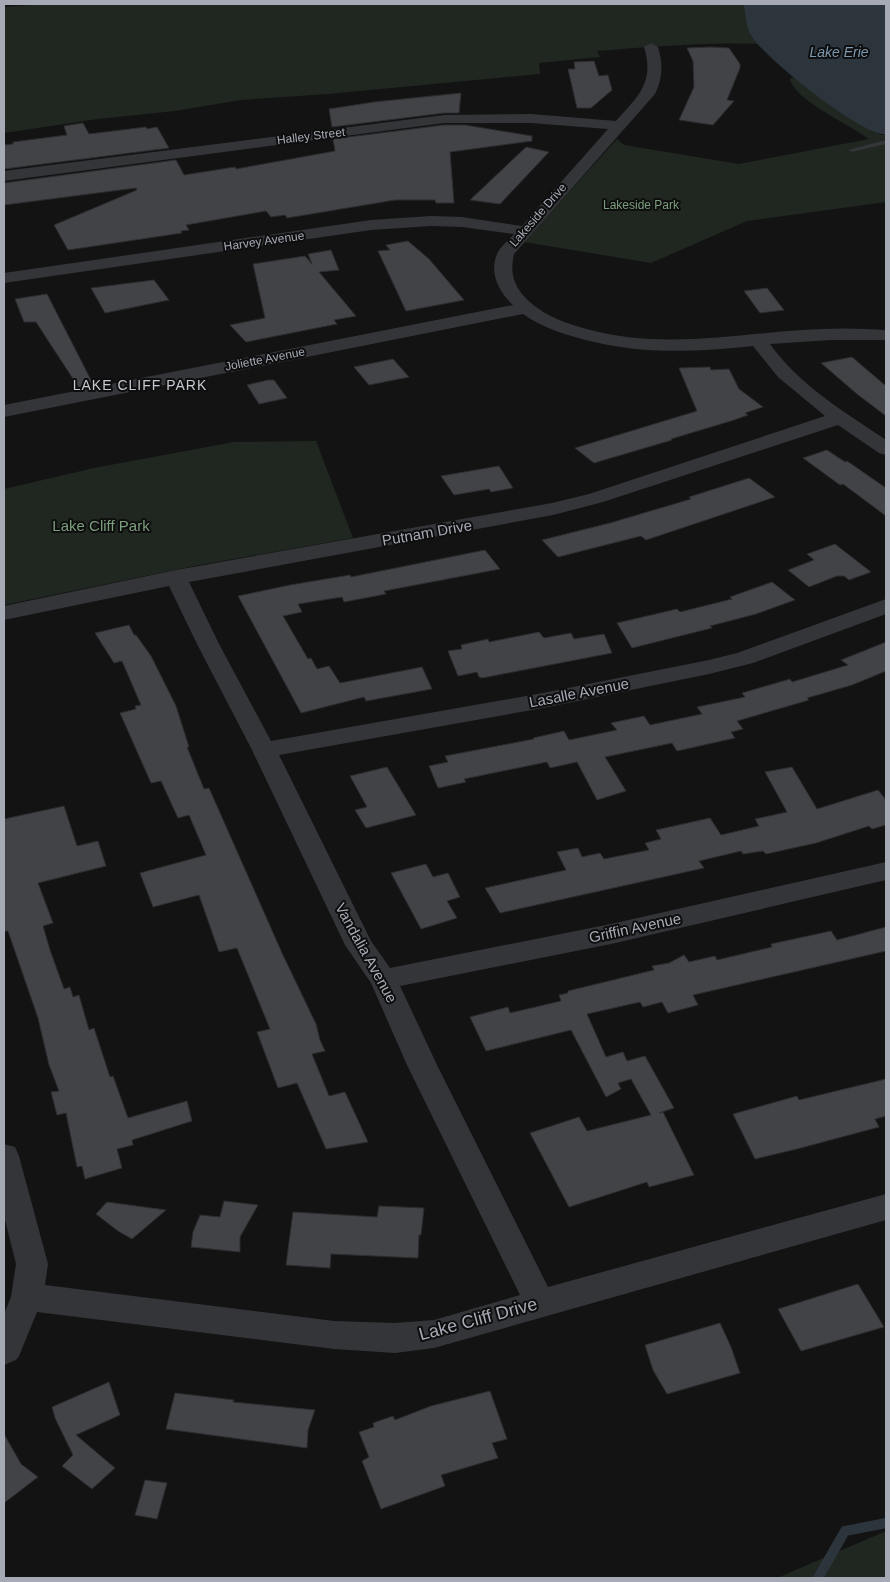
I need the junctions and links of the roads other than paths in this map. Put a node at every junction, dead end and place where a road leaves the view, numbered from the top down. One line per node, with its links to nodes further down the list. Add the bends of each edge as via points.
1 (651, 47): 2 (street, Lakeside Drive, via 656,64 652,86)
2 (618, 126): 5 (street, Halley Street, via 499,116 444,119); 6 (street, Lakeside Drive)
3 (886, 142): 4 (lane)
4 (852, 150)
5 (4, 176)
6 (525, 231): 7 (street, Harvey Avenue, via 462,222 371,225); 8 (street, Lakeside Drive, via 506,253 501,268 506,286)
7 (4, 278)
8 (527, 308): 10 (street, Lakeside Drive, via 556,325 599,339 638,346 680,348); 11 (street, Joliette Avenue)
9 (886, 335): 10 (street, Lakeside Drive, via 817,335)
10 (758, 340): 12 (street, via 792,381)
11 (4, 411)
12 (840, 417): 13 (street); 14 (street, Putnam Drive, via 596,498 553,509)
13 (886, 449)
14 (176, 577): 16 (street, Putnam Drive); 17 (street, Vandalia Avenue)
15 (886, 606): 17 (street, Lasalle Avenue, via 745,658 709,667)
16 (4, 613)
17 (264, 750): 19 (street, Vandalia Avenue, via 359,945)
18 (886, 871): 19 (street, Griffin Avenue, via 611,934)
19 (383, 979): 23 (street, Vandalia Avenue, via 422,1065)
20 (4, 1156): 22 (street, via 32,1264)
21 (886, 1207): 23 (street, Lake Cliff Drive)
22 (27, 1297): 23 (street, Lake Cliff Drive, via 334,1335 395,1338 434,1334); 24 (street)
23 (540, 1302)
24 (4, 1350)

